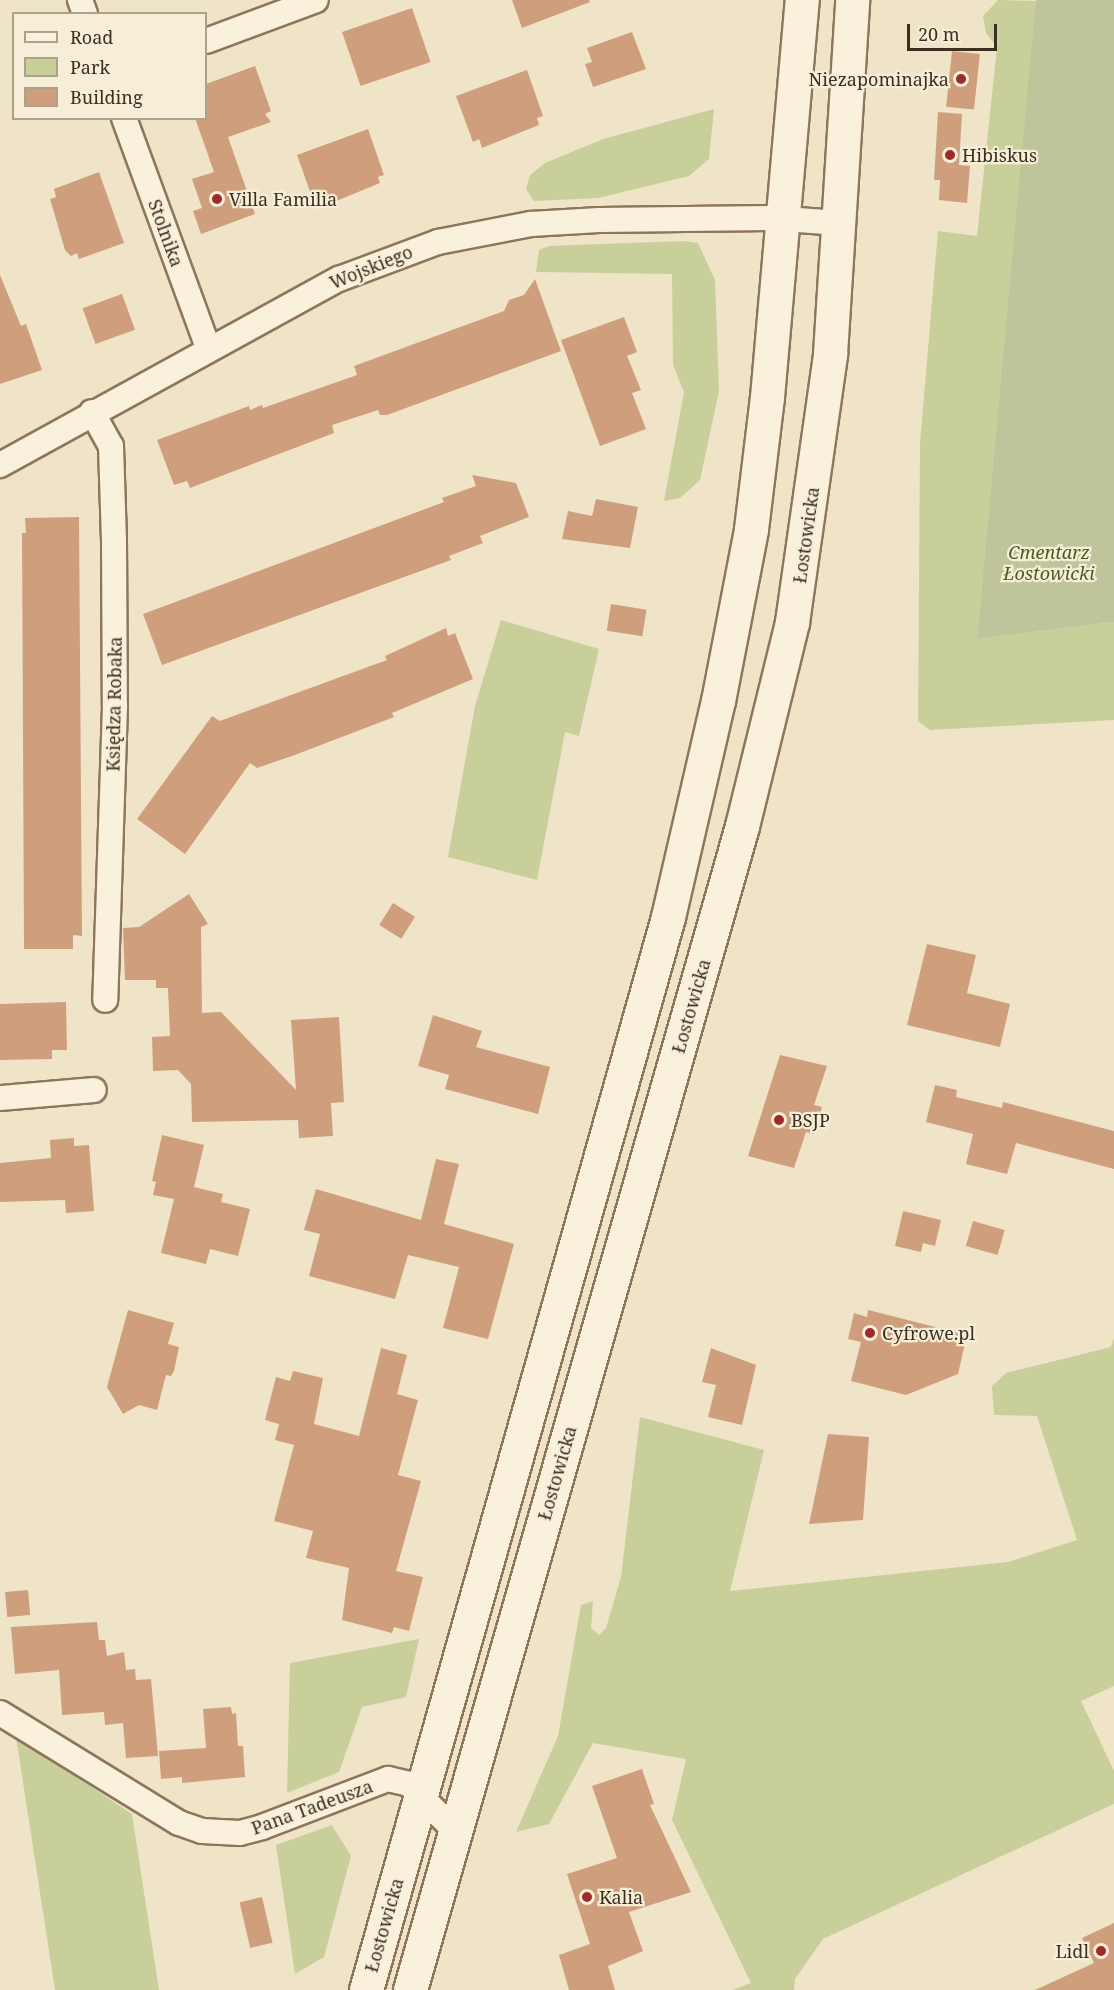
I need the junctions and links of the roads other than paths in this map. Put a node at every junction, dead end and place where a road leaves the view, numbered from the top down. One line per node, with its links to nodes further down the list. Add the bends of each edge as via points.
1 (316, 0): 4 (street)
2 (802, 0): 6 (main road, Łostowicka)
3 (852, 0): 7 (main road, Łostowicka)
4 (207, 41)
5 (125, 120): 8 (street, Stolnika)
6 (786, 220): 7 (street, Wojskiego); 8 (street, Wojskiego, via 598,220 482,232 392,256); 15 (main road, Łostowicka, via 749,540 718,701 668,916)
7 (839, 223): 16 (main road, Łostowicka, via 830,354 792,622 735,848)
8 (208, 347): 9 (street, Wojskiego)
9 (92, 412): 10 (street, Wojskiego); 11 (street, Księdza Robaka, via 111,446 114,540 115,706)
10 (0, 465)
11 (105, 1000)
12 (94, 1090): 13 (street)
13 (0, 1098)
14 (0, 1713): 15 (street, Pana Tadeusza, via 179,1823 202,1831 240,1833 262,1827 388,1779 409,1784)
15 (422, 1794): 16 (street, Pana Tadeusza); 17 (main road, Łostowicka)
16 (455, 1831): 18 (main road, Łostowicka)
17 (366, 1990)
18 (410, 1990)

